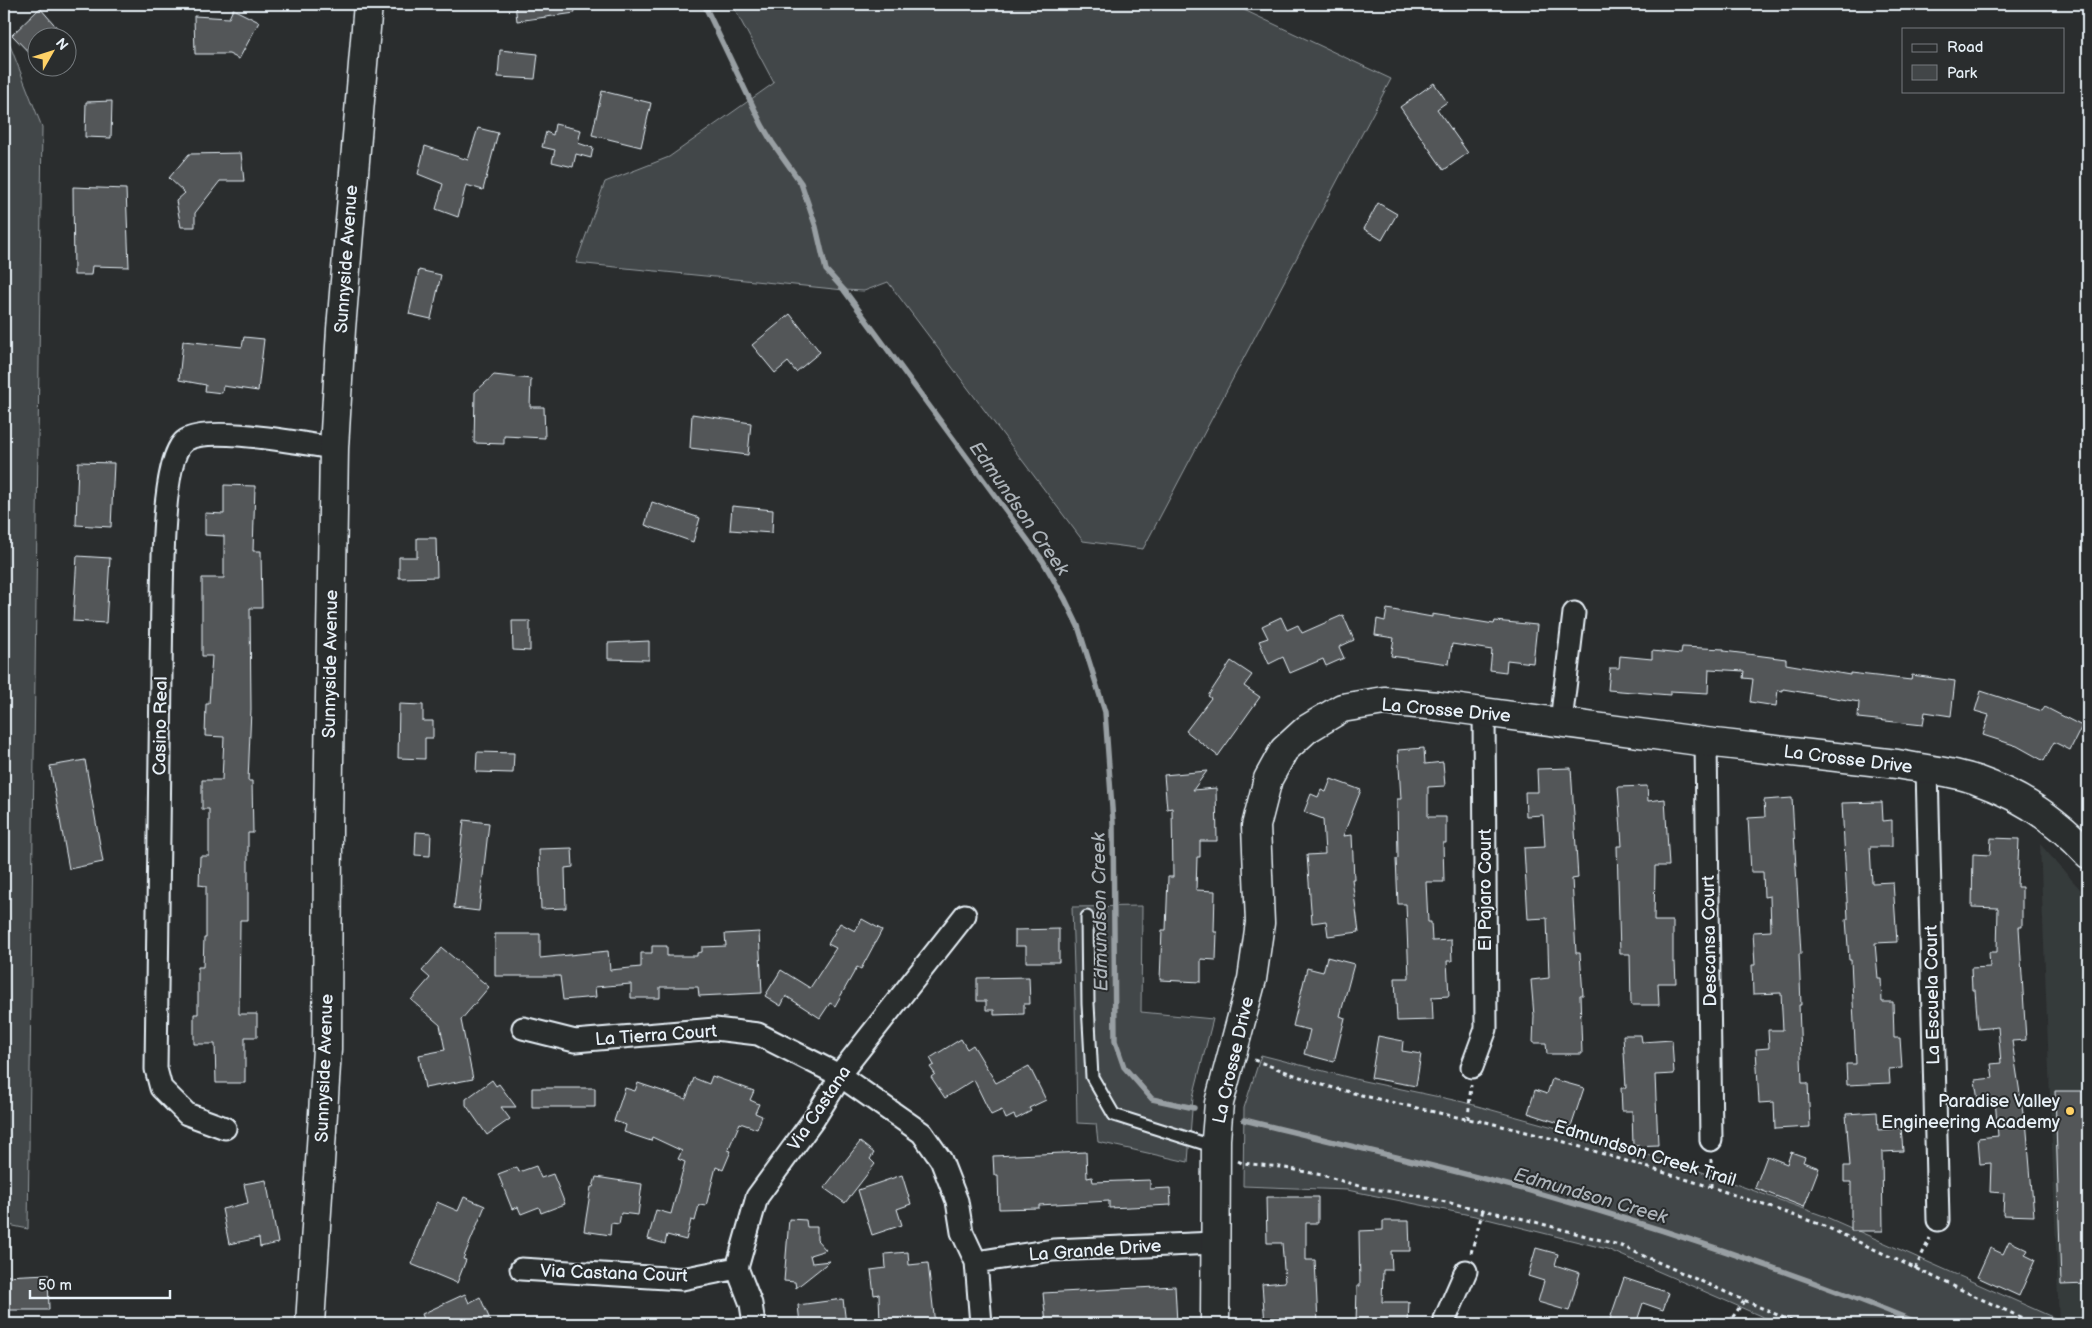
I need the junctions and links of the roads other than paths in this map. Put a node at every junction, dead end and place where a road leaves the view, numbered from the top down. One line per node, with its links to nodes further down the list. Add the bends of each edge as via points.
1 (368, 4): 2 (street, Sunnyside Avenue)
2 (334, 448): 14 (street, Casino Real, via 204,434 184,441 170,469 162,596 156,1070 161,1088 187,1114); 23 (street, Sunnyside Avenue, via 327,1049)
3 (1574, 613): 5 (street)
4 (1484, 712): 5 (street, La Crosse Drive); 12 (street, El Pajaro Court, via 1486,1029); 16 (street, La Crosse Drive, via 1384,701 1342,708 1307,728 1284,750 1268,779 1256,826 1260,923 1252,979 1220,1103)
5 (1561, 722): 6 (street, La Crosse Drive)
6 (1706, 742): 7 (street, La Crosse Drive); 15 (street, Descansa Court)
7 (1926, 770): 8 (street, La Crosse Drive, via 1976,780 2017,798 2049,818); 17 (street, La Escuela Court)
8 (2088, 854)
9 (965, 915): 13 (street, Via Castana)
10 (1087, 918): 16 (lane, via 1092,1076 1100,1092 1114,1115)
11 (523, 1028): 13 (street, La Tierra Court, via 575,1041 715,1029 758,1034)
12 (1472, 1066)
13 (840, 1075): 19 (street, La Tierra Court, via 922,1133 940,1160 957,1201 962,1232); 20 (street, Via Castana, via 814,1119 757,1196)
14 (225, 1128)
15 (1712, 1140)
16 (1217, 1148): 18 (street, La Crosse Drive)
17 (1938, 1220)
18 (1215, 1243): 19 (street, La Grande Drive, via 1053,1250); 26 (street, La Crosse Drive)
19 (976, 1262): 25 (street)
20 (737, 1268): 21 (street, Via Castana Court, via 682,1279); 24 (street, via 751,1304)
21 (521, 1269)
22 (1466, 1271): 27 (street)
23 (310, 1324)
24 (754, 1324)
25 (981, 1324)
26 (1216, 1324)
27 (1445, 1324)

